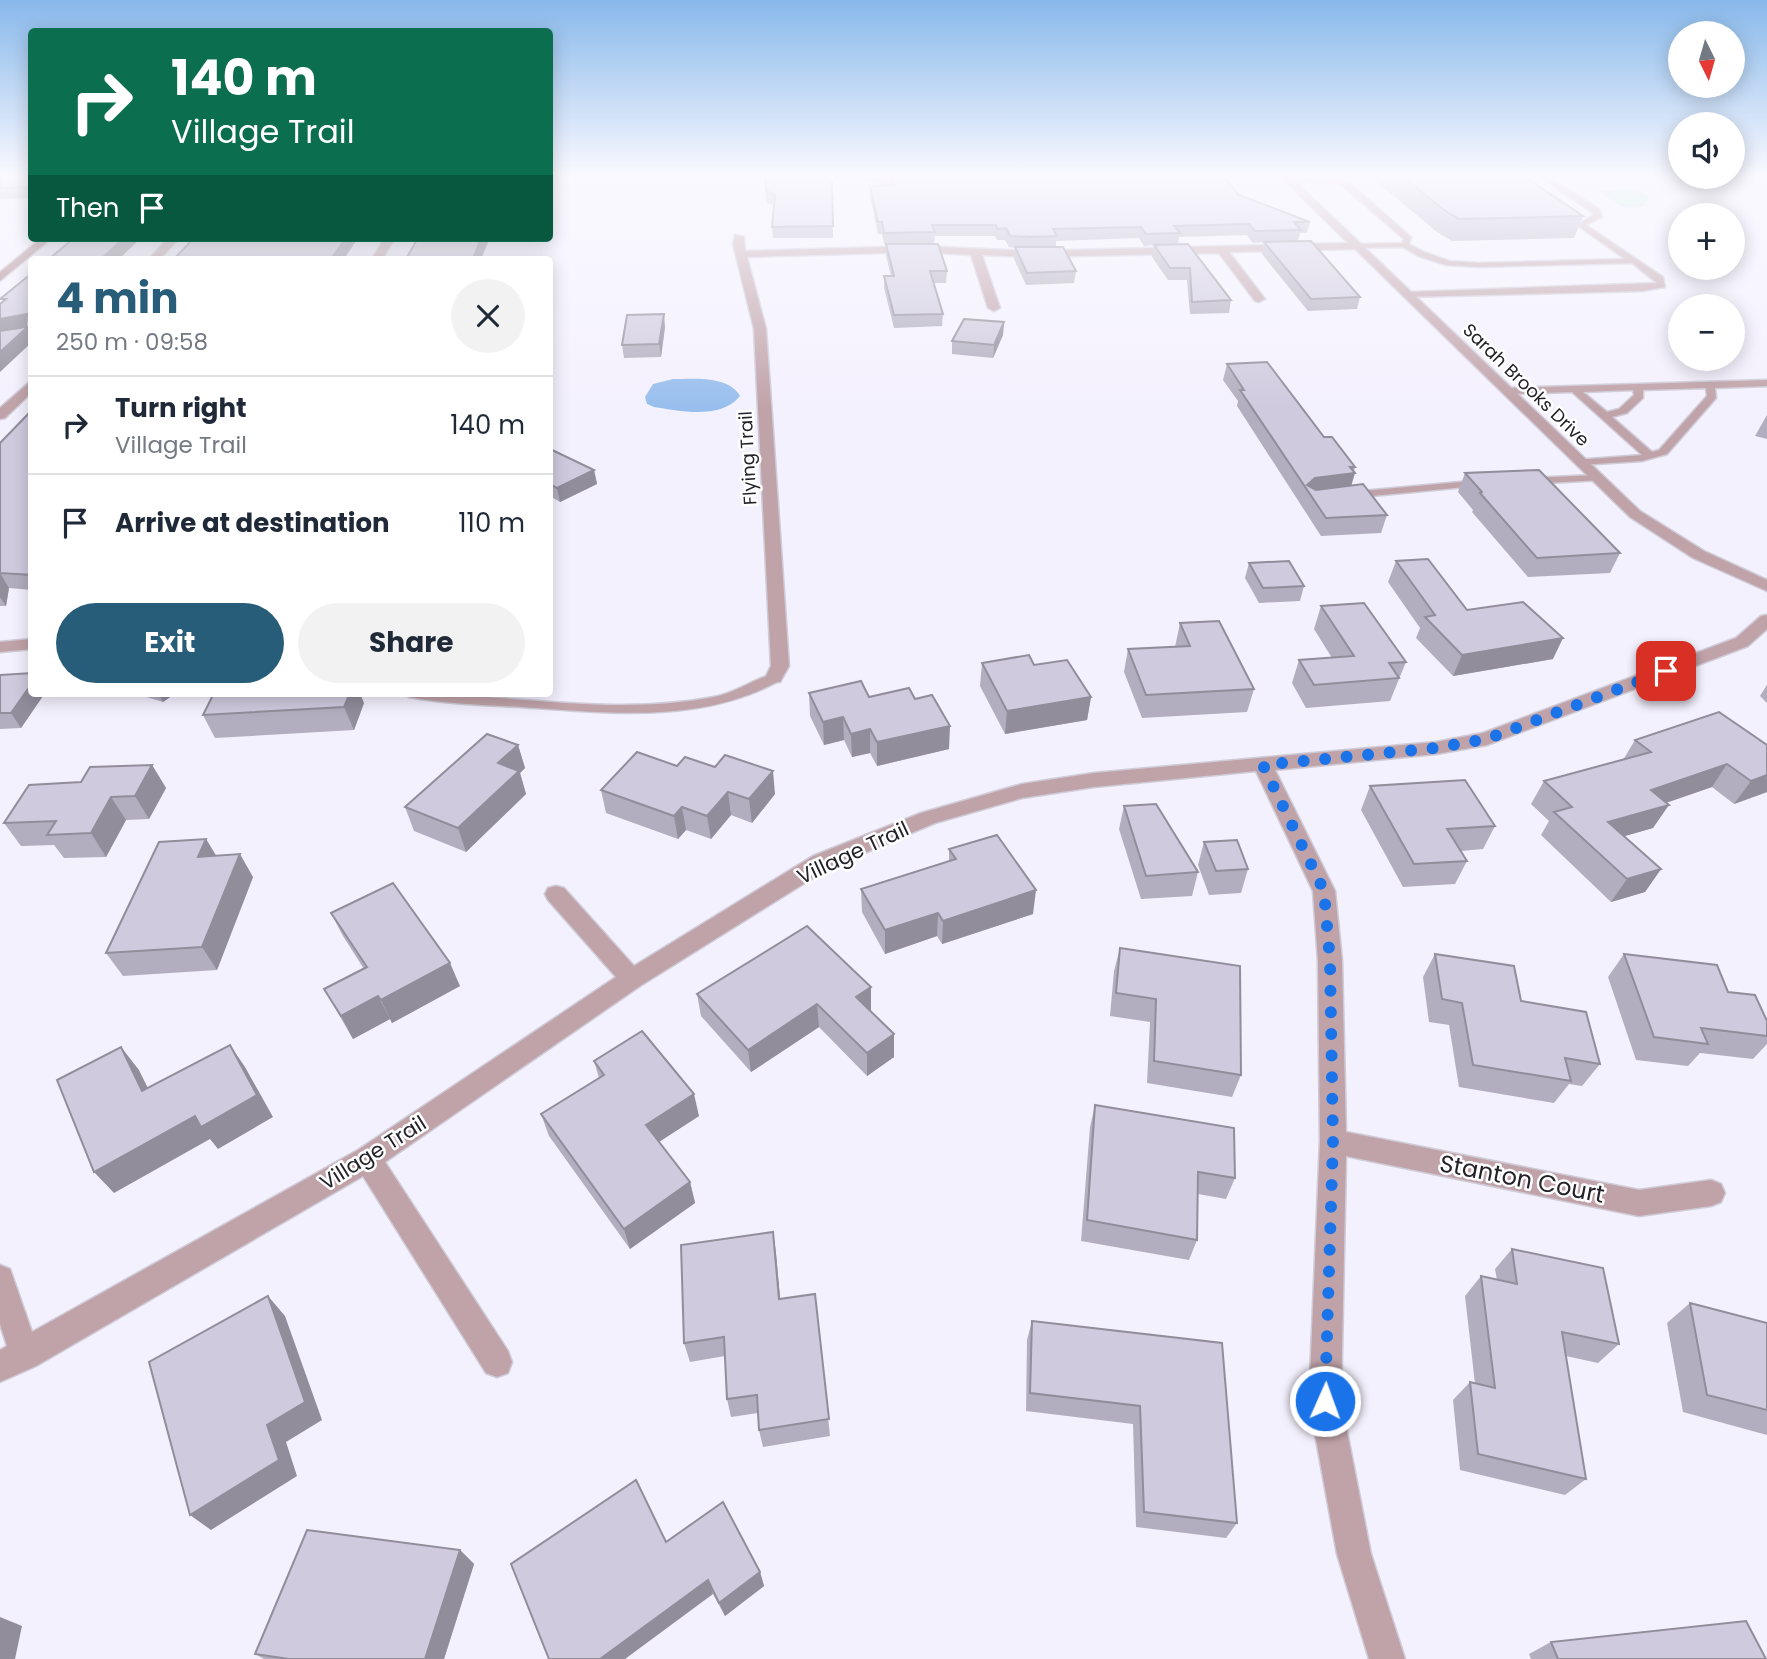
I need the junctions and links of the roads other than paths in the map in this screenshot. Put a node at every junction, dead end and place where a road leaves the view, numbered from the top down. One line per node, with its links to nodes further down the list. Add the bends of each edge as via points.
1 (29, 253): 10 (street)
2 (759, 253): 8 (street)
3 (976, 253): 13 (street)
4 (1225, 253): 12 (street)
5 (1366, 253): 11 (street, Sarah Brooks Drive)
6 (1420, 253): 9 (lane, via 1449,263 1478,265)
7 (1622, 253): 9 (lane)
8 (741, 254): 32 (street, Flying Trail, via 760,329 779,655)
9 (1633, 261): 11 (lane, via 1660,279 1661,285)
10 (0, 278)
11 (1409, 295): 19 (street, Sarah Brooks Drive)
12 (1259, 299)
13 (994, 308)
14 (1767, 383): 15 (lane)
15 (1710, 385): 16 (lane); 22 (lane, via 1712,396 1663,452)
16 (1638, 387): 18 (lane); 21 (lane, via 1639,396 1623,411)
17 (28, 388): 20 (street)
18 (1574, 389): 19 (lane); 21 (lane)
19 (1508, 391): 23 (street, Sarah Brooks Drive)
20 (0, 415)
21 (1605, 416): 22 (lane)
22 (1650, 456): 23 (lane)
23 (1580, 462): 24 (street, Sarah Brooks Drive)
24 (1597, 478): 25 (lane); 28 (street, Sarah Brooks Drive, via 1665,537)
25 (1521, 481)
26 (1495, 483): 27 (lane)
27 (1338, 497)
28 (1767, 586)
29 (1767, 620): 34 (street, Village Trail, via 1742,642 1487,739)
30 (28, 644): 31 (street)
31 (0, 647)
32 (774, 678): 33 (lane, via 725,698 675,706 595,708)
33 (432, 697)
34 (1263, 765): 36 (street, Village Trail, via 1022,791 928,818 821,862); 37 (street, via 1324,891)
35 (556, 894): 36 (street)
36 (632, 979): 38 (street, Village Trail)
37 (1333, 1141): 39 (street, Stanton Court, via 1639,1203); 43 (street, via 1325,1401 1354,1554)
38 (368, 1159): 41 (street, Village Trail); 42 (street)
39 (1711, 1193)
40 (0, 1279): 41 (street)
41 (13, 1361)
42 (497, 1362)
43 (1387, 1659)

